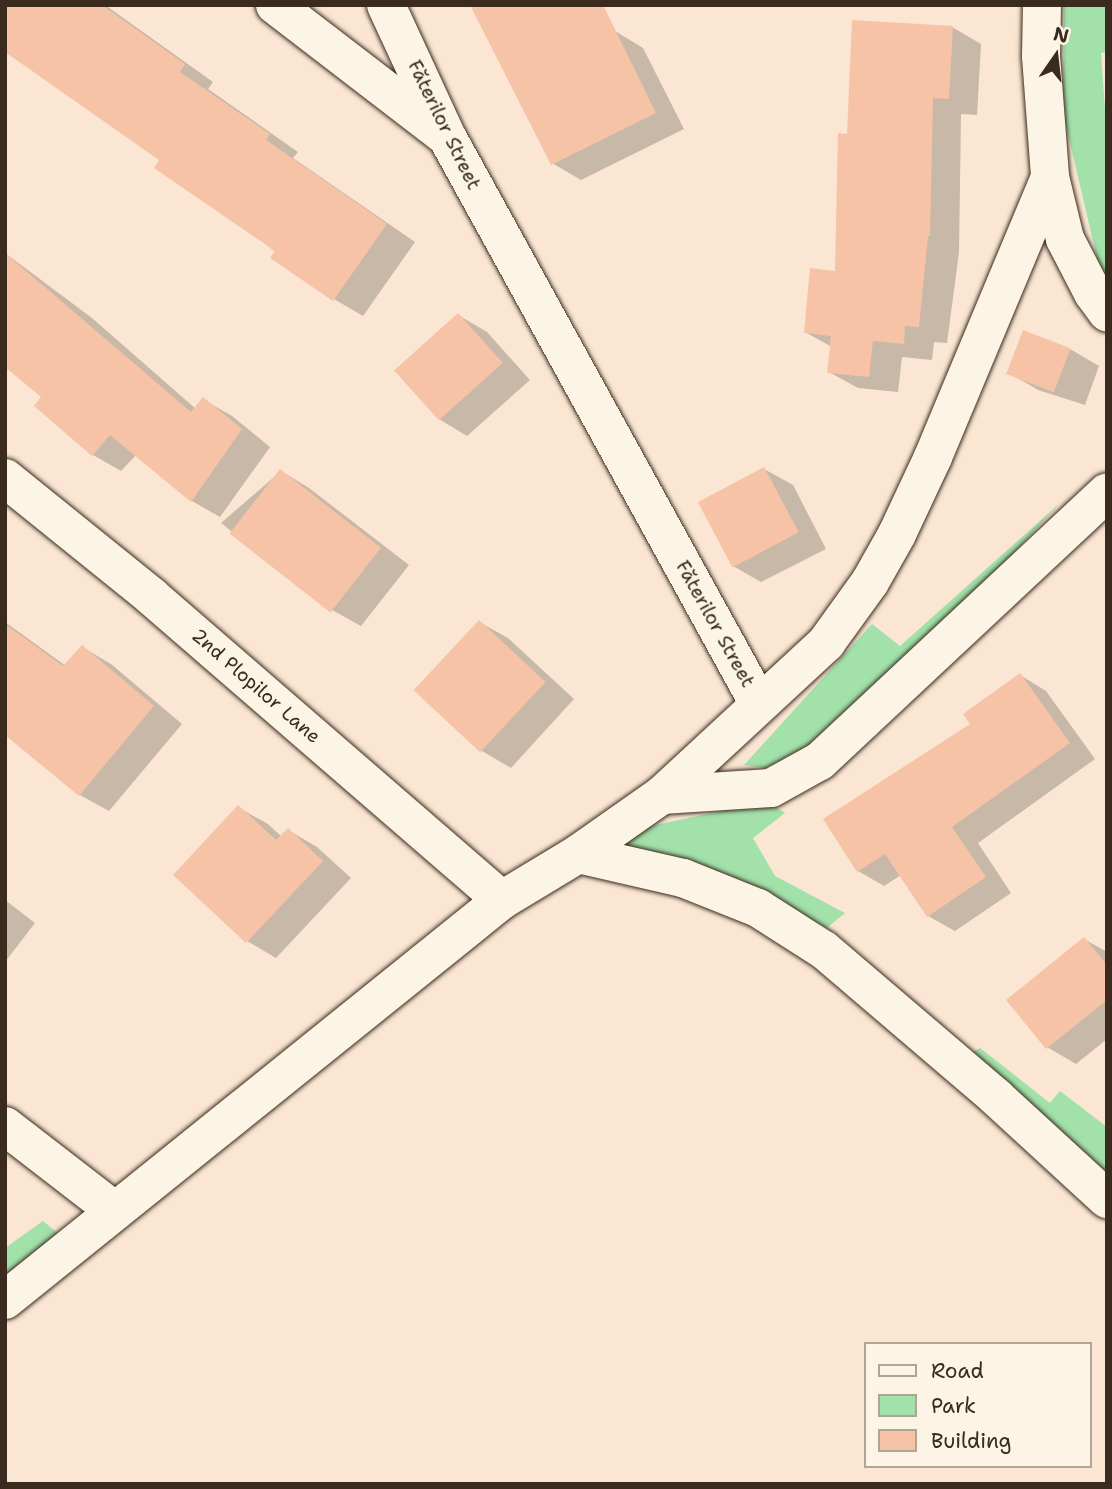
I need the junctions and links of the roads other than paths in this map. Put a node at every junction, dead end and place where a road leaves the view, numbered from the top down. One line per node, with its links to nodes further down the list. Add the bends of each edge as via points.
1 (275, 5): 4 (street)
2 (386, 5): 4 (street, Făterilor Street)
3 (1042, 5): 5 (street, Făterilor Street)
4 (447, 137): 9 (street, Făterilor Street)
5 (1050, 177): 6 (street, Făterilor Street, via 1065,239); 9 (street, Făterilor Street, via 933,457 870,583 826,643)
6 (1107, 312)
7 (5, 478): 12 (street, 2nd Plopilor Lane, via 151,596)
8 (1107, 492): 10 (street, via 820,761 771,788)
9 (759, 704): 10 (street)
10 (662, 795): 11 (street)
11 (578, 854): 12 (street); 14 (street, via 682,878 758,908 824,950)
12 (502, 900): 15 (street)
13 (5, 1126): 15 (street)
14 (1107, 1199)
15 (115, 1211): 16 (street)
16 (5, 1300)

